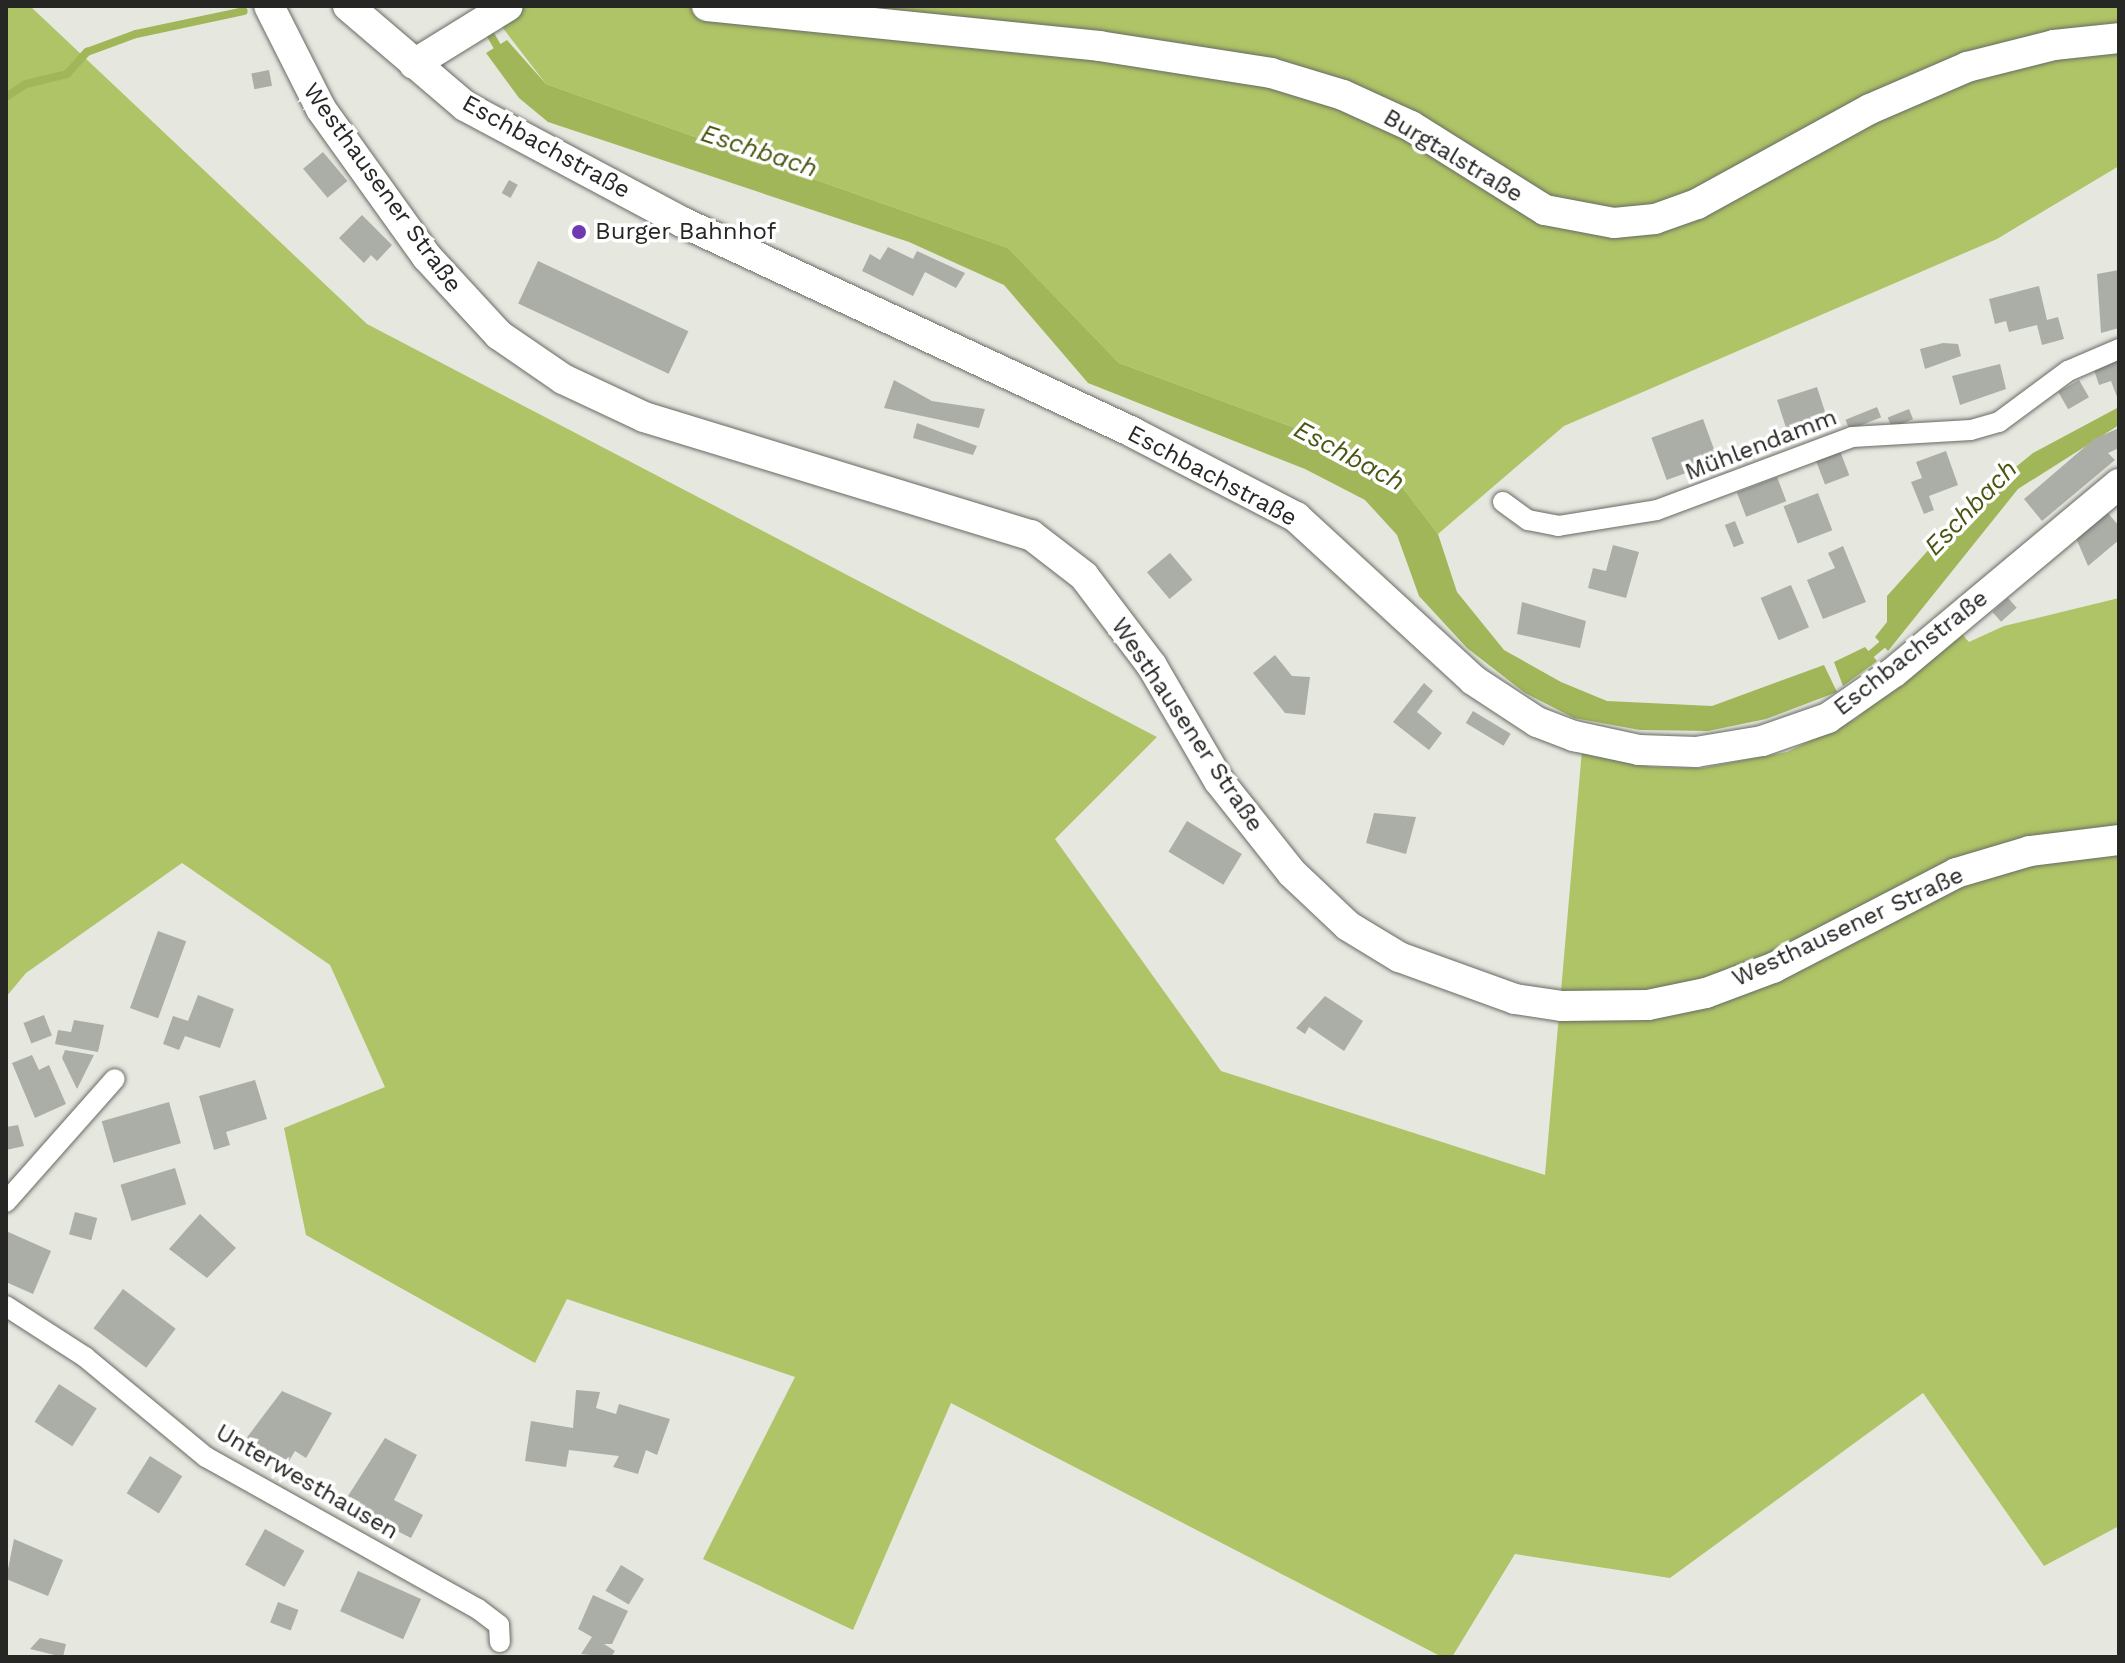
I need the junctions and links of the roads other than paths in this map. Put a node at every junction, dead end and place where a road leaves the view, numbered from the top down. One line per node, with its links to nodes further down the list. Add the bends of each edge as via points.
1 (269, 6): 10 (main road, Westhausener Straße, via 321,109 427,257 499,335 563,379 644,417 1031,535 1084,576 1152,666 1219,781 1292,873 1348,926 1399,957 1515,999 1562,1006 1648,1005 1706,993 1773,968 1956,873 2030,851)
2 (348, 6): 6 (main road, Eschbachstraße)
3 (707, 6): 5 (main road, Burgtalstraße, via 1099,46 1271,73 1391,116 1545,210 1614,223 1655,219 1697,204 1862,113 1967,67 2030,49)
4 (490, 15): 6 (main road)
5 (2119, 38)
6 (414, 64): 8 (main road, Eschbachstraße, via 465,106 682,222 1271,503 1318,535 1495,696 1537,722 1598,743 1658,753 1715,750 1828,718 1894,672)
7 (2119, 349): 9 (street, Mühlendamm, via 2076,366 1999,422 1959,431 1852,437 1657,510 1558,526 1528,520)
8 (2119, 484)
9 (1503, 502)
10 (2119, 840)
11 (115, 1079): 12 (street)
12 (6, 1202)
13 (6, 1306): 14 (street, Unterwesthausen, via 85,1357 206,1457 478,1609 499,1625)
14 (500, 1642)

